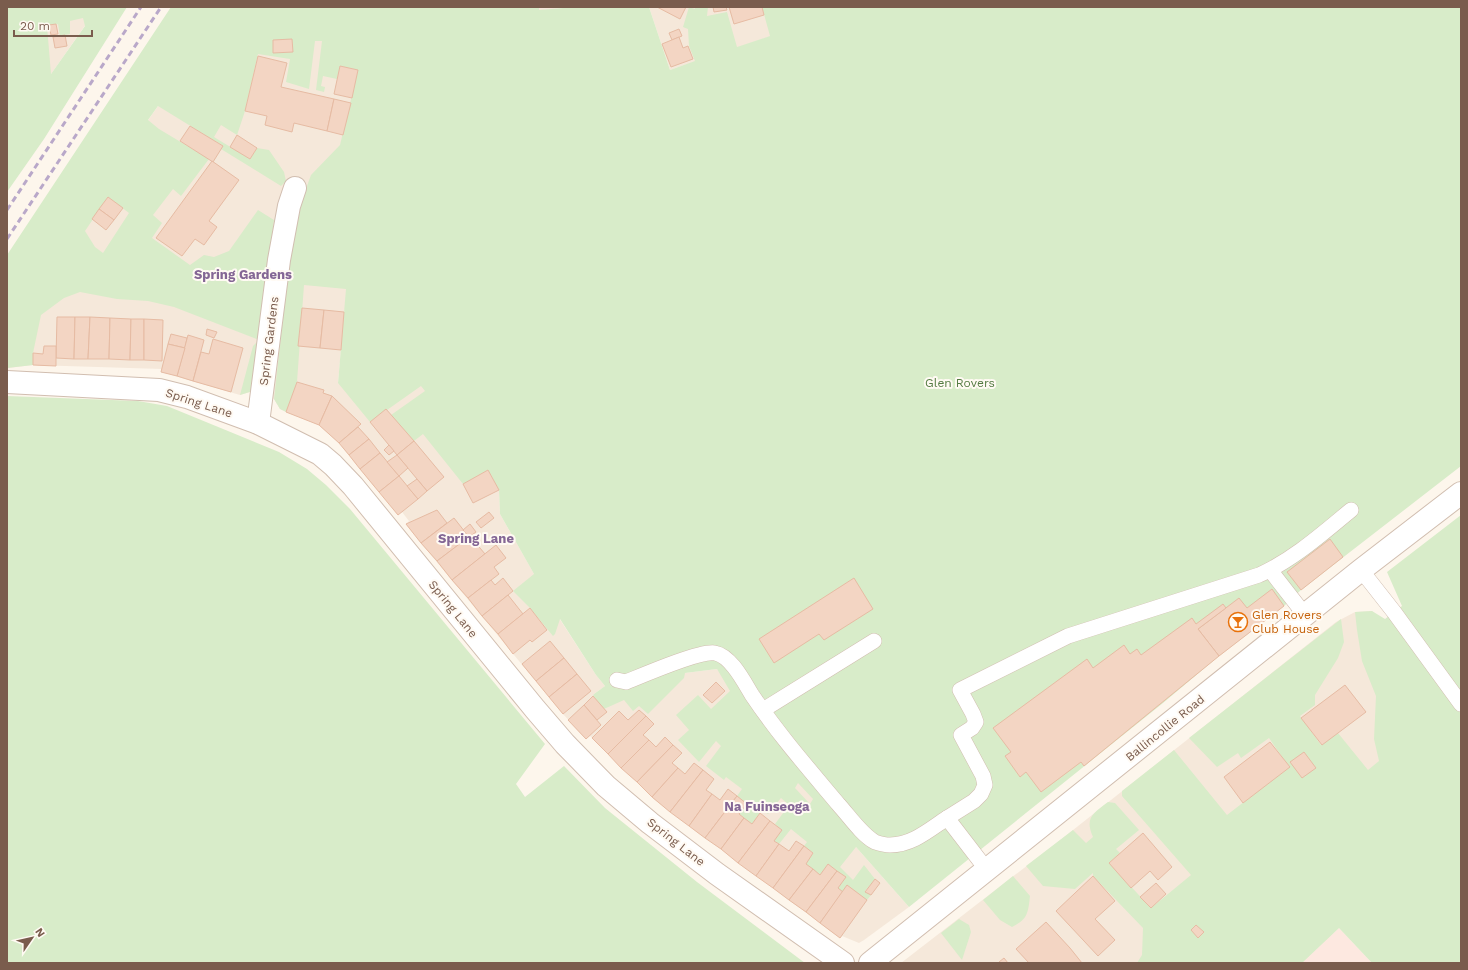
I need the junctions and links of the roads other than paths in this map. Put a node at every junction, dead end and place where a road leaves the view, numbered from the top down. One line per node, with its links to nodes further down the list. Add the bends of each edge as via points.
1 (295, 188): 3 (street, Spring Gardens, via 279,260)
2 (7, 382): 3 (street, Spring Lane, via 159,390 187,397)
3 (258, 423): 15 (street, Spring Lane, via 320,454 333,465 535,709 606,786 717,874)
4 (1461, 493): 7 (street, Ballincollie Road)
5 (1351, 510): 6 (lane)
6 (1270, 570): 8 (lane); 13 (lane, via 1068,636 960,690 976,722 961,735 985,785 982,794 974,801)
7 (1361, 570): 8 (street, Ballincollie Road); 11 (lane)
8 (1305, 615): 14 (street, Ballincollie Road)
9 (874, 641): 12 (lane)
10 (617, 680): 12 (lane, via 626,682 697,655 714,652 725,656)
11 (1461, 704)
12 (763, 710): 13 (lane, via 796,755 861,830 875,842 890,845 906,842)
13 (947, 818): 14 (lane)
14 (987, 870): 16 (street, Ballincollie Road)
15 (843, 963)
16 (870, 963)

